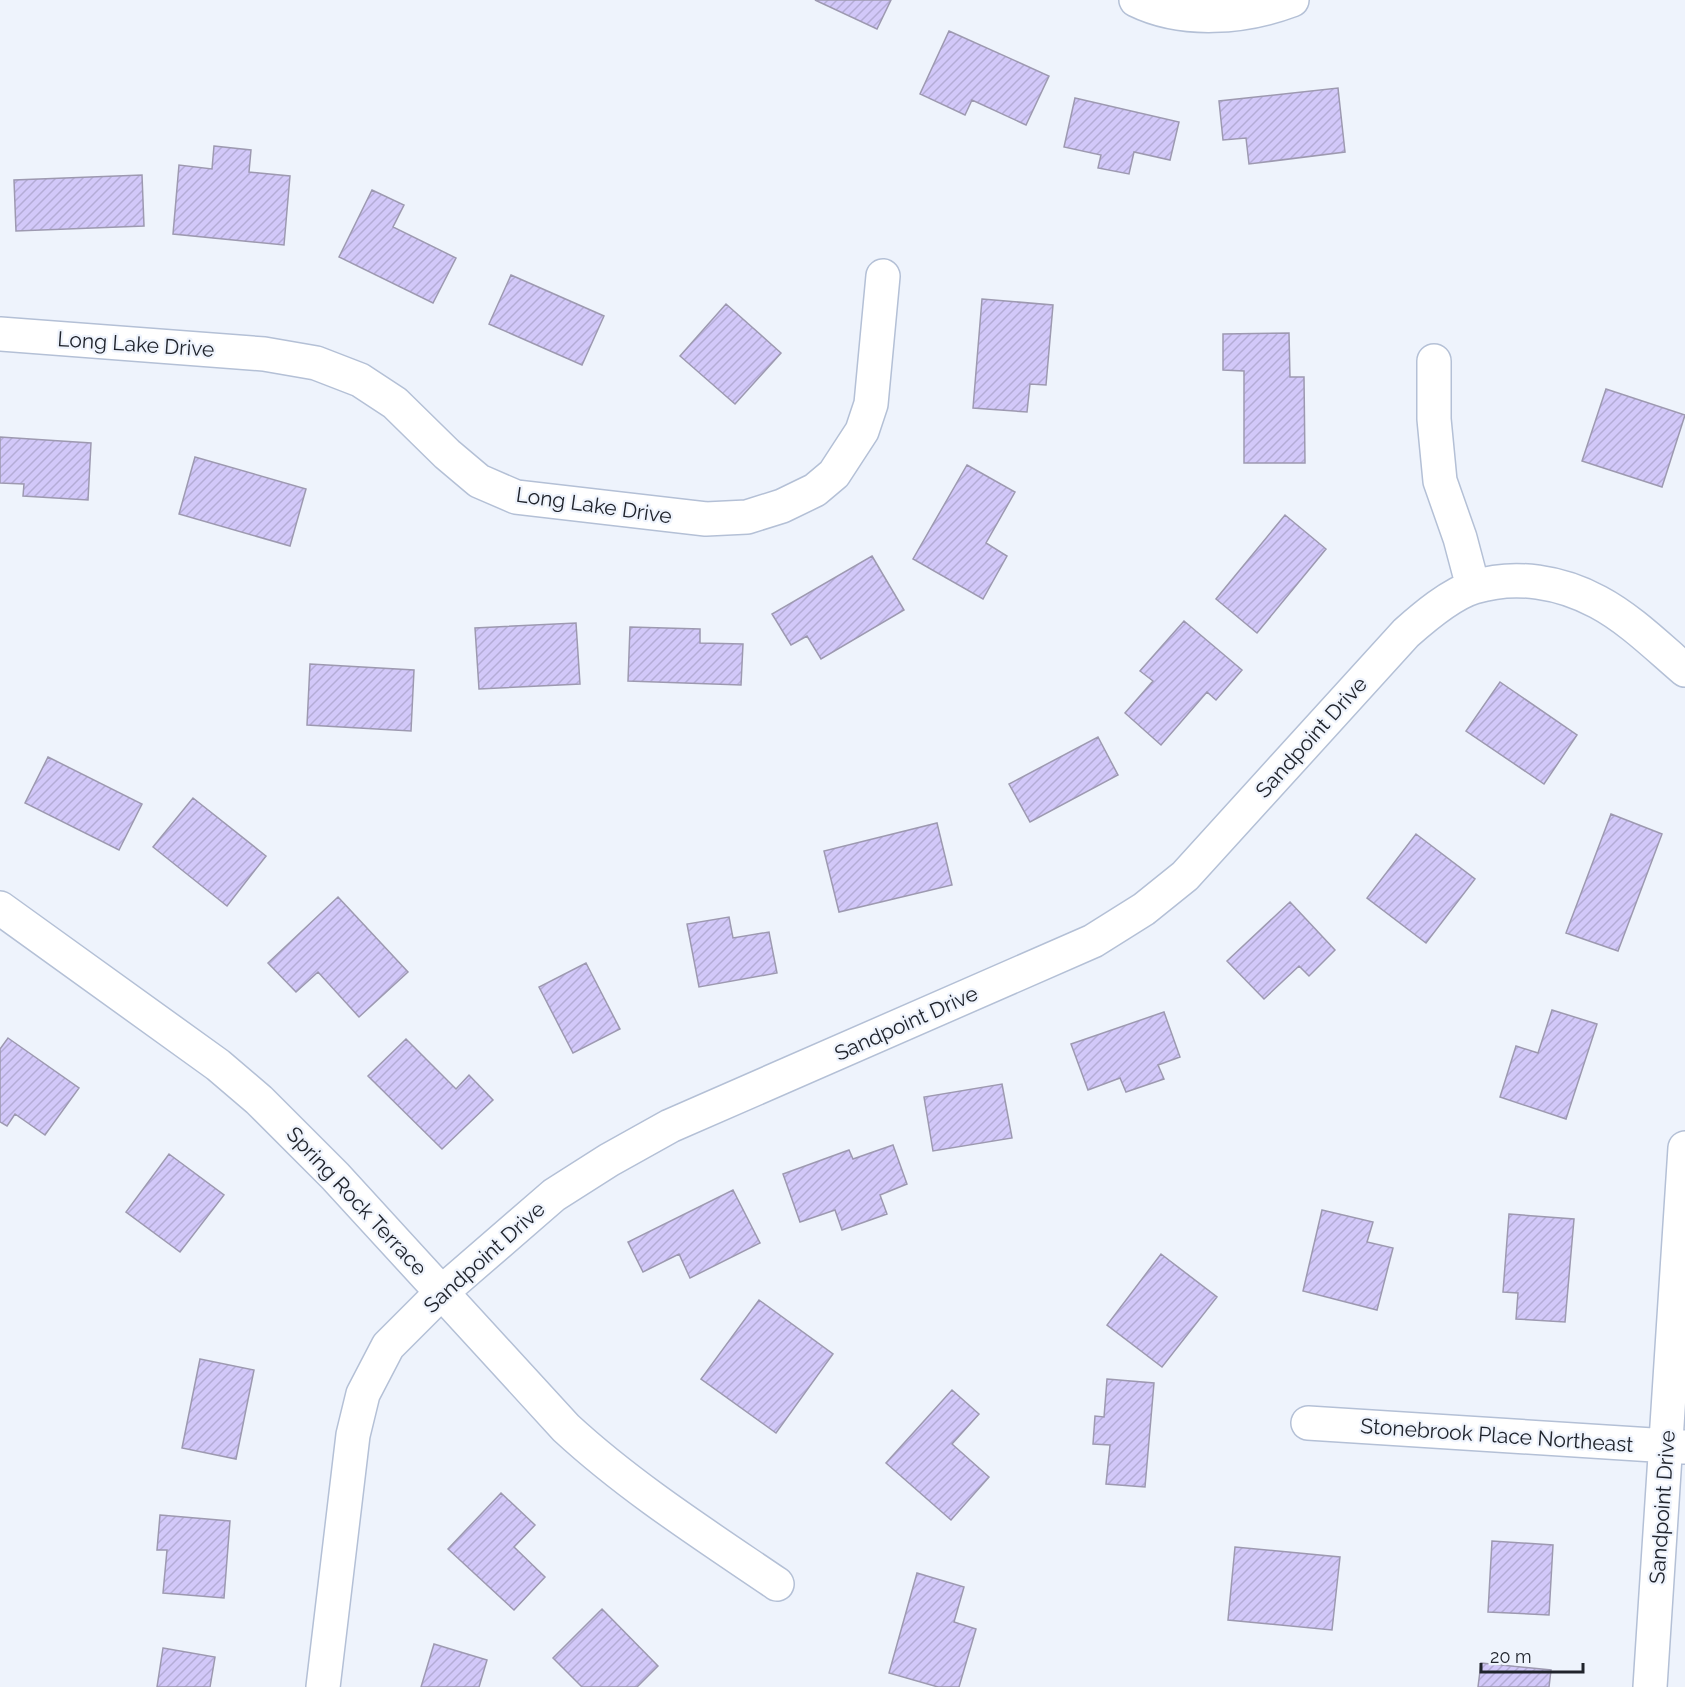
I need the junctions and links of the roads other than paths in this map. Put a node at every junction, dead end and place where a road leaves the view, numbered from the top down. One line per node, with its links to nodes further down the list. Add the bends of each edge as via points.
1 (1136, 0): 2 (street, via 1171,11 1203,15 1241,13)
2 (1292, 0)
3 (883, 276): 4 (street, Long Lake Drive, via 871,404 862,431 834,474 815,490 747,517 706,519 516,497 479,481 395,403 360,380 316,363 264,354)
4 (0, 334)
5 (1434, 361): 6 (street, via 1440,481)
6 (1473, 587): 7 (street, Sandpoint Drive, via 1507,581 1565,586 1600,603); 10 (street, Sandpoint Drive, via 1431,610 1406,633 1185,876 1144,909 1093,941 659,1132 554,1195)
7 (1685, 670)
8 (0, 908): 10 (street, Spring Rock Terrace, via 218,1065 259,1100)
9 (1685, 1148): 12 (street, Sandpoint Drive)
10 (442, 1292): 13 (street, Spring Rock Terrace, via 592,1452); 14 (street, Sandpoint Drive, via 388,1346 363,1394 347,1474)
11 (1308, 1423): 12 (street, Stonebrook Place Northeast)
12 (1675, 1447): 15 (street, Sandpoint Drive)
13 (777, 1584)
14 (323, 1687)
15 (1650, 1687)

